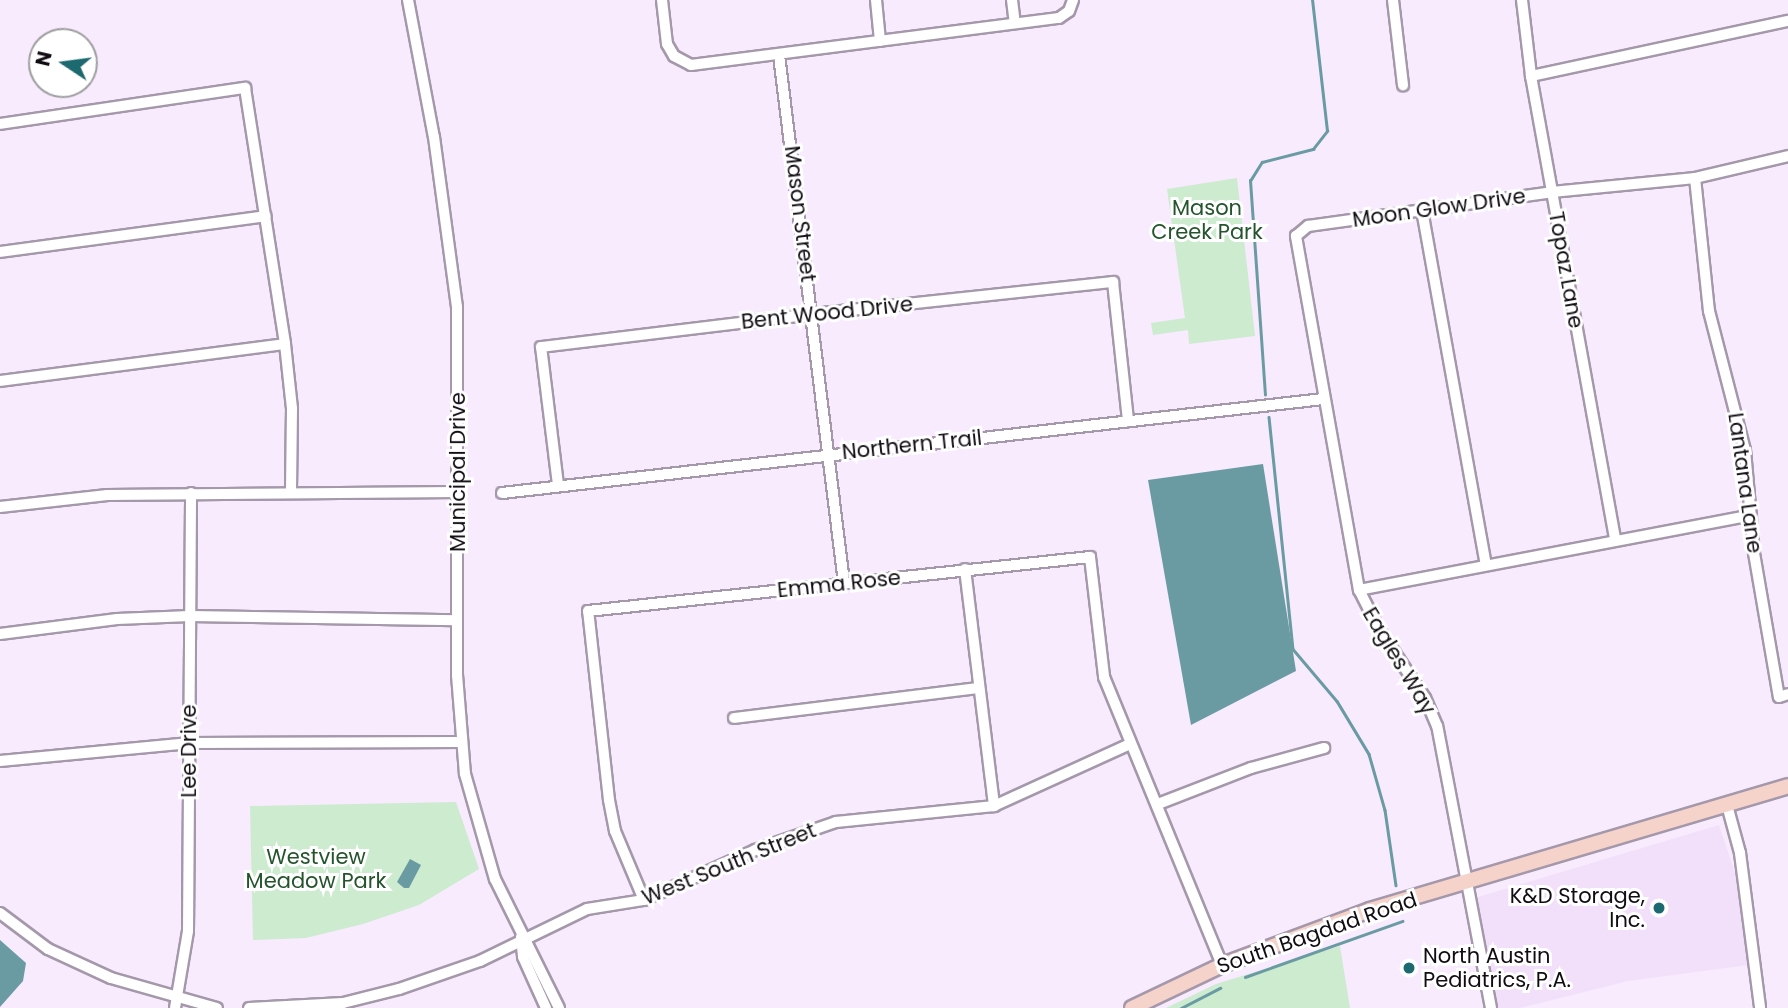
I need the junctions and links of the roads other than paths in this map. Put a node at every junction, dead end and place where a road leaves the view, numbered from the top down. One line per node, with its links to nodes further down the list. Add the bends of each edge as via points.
1 (408, 0): 30 (street, Municipal Drive, via 455,286)
2 (662, 0): 11 (street, via 667,44 683,63)
3 (876, 0): 10 (street)
4 (1012, 0): 9 (street)
5 (1393, 0): 13 (street)
6 (1522, 0): 12 (street, Topaz Lane)
7 (1071, 5): 9 (street, via 1059,18)
8 (1788, 21): 12 (street)
9 (1015, 23): 10 (street)
10 (880, 41): 11 (street)
11 (779, 55): 22 (street, Mason Street)
12 (1531, 76): 17 (street, Topaz Lane)
13 (1403, 85)
14 (0, 124): 19 (street, via 245,88)
15 (1788, 156): 16 (street, Moon Glow Drive)
16 (1695, 178): 17 (street, Moon Glow Drive); 34 (street, Lantana Lane, via 1709,311 1745,450)
17 (1552, 192): 18 (street, Moon Glow Drive); 35 (street, Topaz Lane)
18 (1422, 210): 20 (street, Moon Glow Drive, via 1308,226); 36 (street)
19 (266, 216): 21 (street); 23 (street)
20 (1298, 233): 25 (street, Eagles Way, via 1295,244)
21 (0, 252)
22 (813, 314): 26 (street, Bent Wood Drive, via 1113,282); 27 (street, Mason Street); 28 (street, Bent Wood Drive, via 541,347)
23 (285, 344): 24 (street); 29 (street, via 292,408)
24 (0, 381)
25 (1323, 399): 26 (street, Northern Trail); 39 (street, Eagles Way)
26 (1128, 421): 27 (street, Northern Trail)
27 (828, 454): 28 (street, Northern Trail); 38 (street, Mason Street)
28 (558, 485): 32 (street, Northern Trail)
29 (290, 491): 30 (street); 31 (street)
30 (457, 492): 41 (street, Municipal Drive)
31 (191, 493): 33 (street, via 107,495); 40 (street, Lee Drive)
32 (502, 493)
33 (0, 507)
34 (1751, 515): 35 (street); 44 (street, Lantana Lane, via 1779,697)
35 (1615, 539): 36 (street)
36 (1486, 564): 39 (street)
37 (965, 569): 38 (street, Emma Rose); 43 (street); 48 (street, Emma Rose, via 1090,557 1104,677)
38 (844, 583): 56 (street, Emma Rose, via 588,611 615,831)
39 (1359, 590): 55 (street, Eagles Way, via 1425,698 1437,726)
40 (190, 616): 41 (street); 42 (street, via 117,619); 46 (street, Lee Drive)
41 (457, 620): 47 (street, Municipal Drive)
42 (0, 634)
43 (979, 688): 45 (street); 53 (street)
44 (1788, 694)
45 (734, 718)
46 (190, 743): 47 (street); 50 (street); 60 (street, Lee Drive, via 188,931)
47 (461, 743): 58 (street, Municipal Drive, via 479,832)
48 (1130, 744): 52 (street); 53 (street, West South Street)
49 (1324, 748): 52 (street, via 1251,768)
50 (0, 761)
51 (1788, 786): 54 (main road, South Bagdad Road)
52 (1158, 804): 59 (street)
53 (994, 806): 56 (street, West South Street, via 836,821 755,850)
54 (1727, 806): 55 (main road, South Bagdad Road); 67 (street, via 1740,853)
55 (1466, 885): 59 (main road, South Bagdad Road, via 1370,910); 66 (street, Eagles Way)
56 (644, 900): 58 (street, West South Street, via 587,909)
57 (0, 914): 60 (street, via 48,949)
58 (522, 937): 62 (street, West South Street, via 480,961 399,989 343,1003); 63 (street, Municipal Drive, via 523,957); 64 (street, Municipal Drive, via 534,951)
59 (1222, 965): 65 (main road, South Bagdad Road)
60 (176, 1003): 61 (street)
61 (217, 1008)
62 (249, 1008)
63 (546, 1008)
64 (559, 1008)
65 (1132, 1008)
66 (1491, 1008)
67 (1760, 1008)

